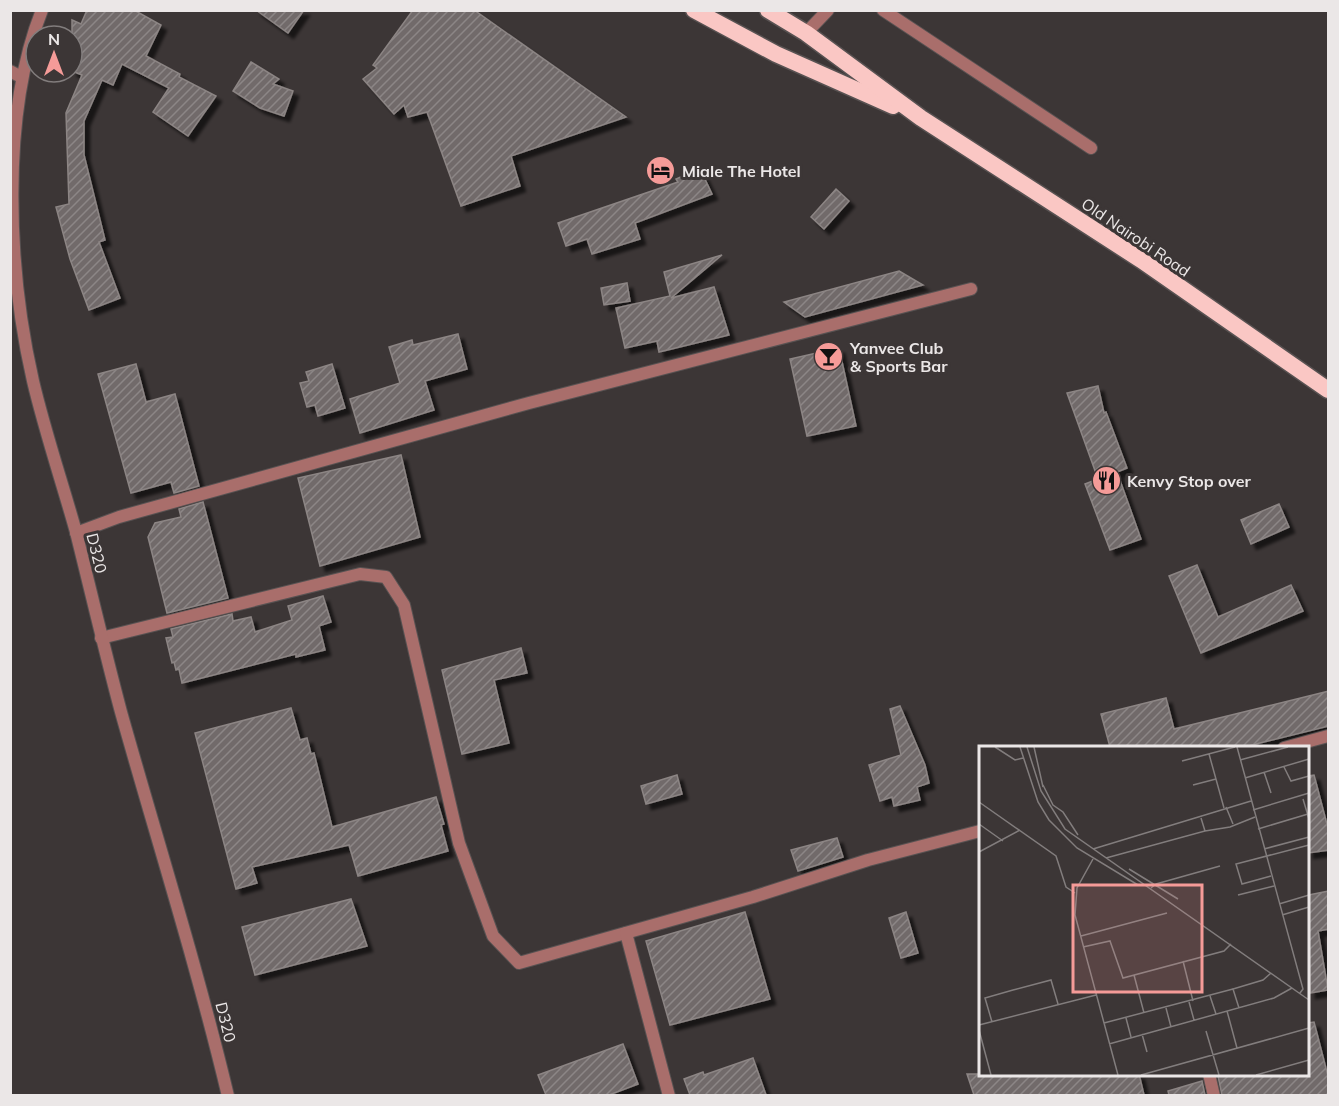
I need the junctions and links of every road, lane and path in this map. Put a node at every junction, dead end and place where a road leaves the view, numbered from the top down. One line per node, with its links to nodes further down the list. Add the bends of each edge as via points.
1 (42, 10): 7 (street, D320 / D320)
2 (694, 10): 8 (highway, Old Nairobi Road, via 776,54)
3 (768, 10): 6 (highway, Old Nairobi Road)
4 (828, 10): 6 (street)
5 (884, 10): 9 (street)
6 (806, 33): 8 (highway, Old Nairobi Road)
7 (16, 74): 12 (street, D320 / D320, via 14,242 21,312 33,380)
8 (921, 118): 11 (highway, Old Nairobi Road, via 1141,260)
9 (1091, 148)
10 (971, 289): 12 (street, via 529,403)
11 (1329, 390)
12 (76, 532): 13 (street, D320 / D320)
13 (101, 638): 17 (street, via 360,574 386,577 404,605 459,843 493,936 519,963); 19 (street, D320 / D320, via 197,967)
14 (1329, 736): 15 (street)
15 (1288, 746)
16 (979, 832): 17 (street, via 868,860)
17 (626, 933): 20 (street)
18 (1209, 1076): 21 (street)
19 (228, 1095)
20 (669, 1095)
21 (1214, 1095)

